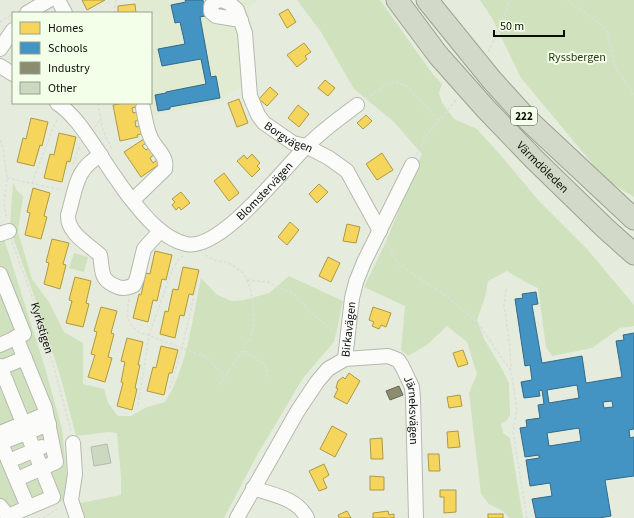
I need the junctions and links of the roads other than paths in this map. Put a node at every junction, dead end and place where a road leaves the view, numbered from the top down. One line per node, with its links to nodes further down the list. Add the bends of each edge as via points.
1 (397, 0): 18 (highway, Värmdöleden / 222, via 438,55 510,135)
2 (428, 0): 15 (highway, Värmdöleden / 222, via 491,79 528,120)
3 (49, 1): 4 (street); 5 (street)
4 (29, 12)
5 (64, 12)
6 (241, 20): 14 (street, Borgvägen, via 245,33 250,96 258,115 264,123 293,142)
7 (12, 32): 8 (street)
8 (0, 50)
9 (0, 66): 10 (street)
10 (12, 73)
11 (358, 104): 14 (street, Blomstervägen)
12 (60, 105): 16 (street, via 72,115)
13 (143, 108): 19 (street, via 150,136 165,159 166,165 165,169)
14 (306, 146): 22 (street, Blomstervägen, via 224,231 208,240 188,245); 23 (street, Borgvägen, via 347,171)
15 (565, 154): 20 (highway); 21 (highway, Värmdöleden / 222)
16 (101, 156): 19 (street); 22 (street, via 86,165 80,174 68,220 72,230 100,255 102,272 106,280 122,288 134,285 144,249)
17 (412, 165): 23 (street, Birkavägen)
18 (569, 194): 24 (highway, Värmdöleden / 222); 25 (highway)
19 (132, 200): 22 (street)
20 (634, 201)
21 (634, 219)
22 (160, 231)
23 (380, 231): 30 (street, Birkavägen, via 356,282)
24 (634, 254)
25 (634, 266)
26 (2, 282): 27 (street, via 24,334)
27 (16, 337): 28 (street); 29 (street)
28 (0, 345)
29 (25, 358): 31 (street); 32 (street)
30 (345, 359): 37 (street, Birkavägen, via 328,369 317,382 296,412); 43 (street, Järneksvägen, via 388,356 398,360 407,375 413,398)
31 (0, 367): 34 (street)
32 (50, 434): 34 (street); 34 (street); 34 (street, via 56,462)
33 (73, 443): 40 (street, via 75,474 71,500)
34 (33, 446): 35 (street); 35 (street); 35 (street); 39 (street, via 53,497)
35 (11, 452): 39 (street)
36 (0, 465): 39 (street)
37 (253, 488): 41 (street, Birkavägen); 42 (street, via 294,502)
38 (0, 506): 39 (street, via 8,516)
39 (24, 509)
40 (77, 518)
41 (237, 518)
42 (307, 518)
43 (416, 518)

